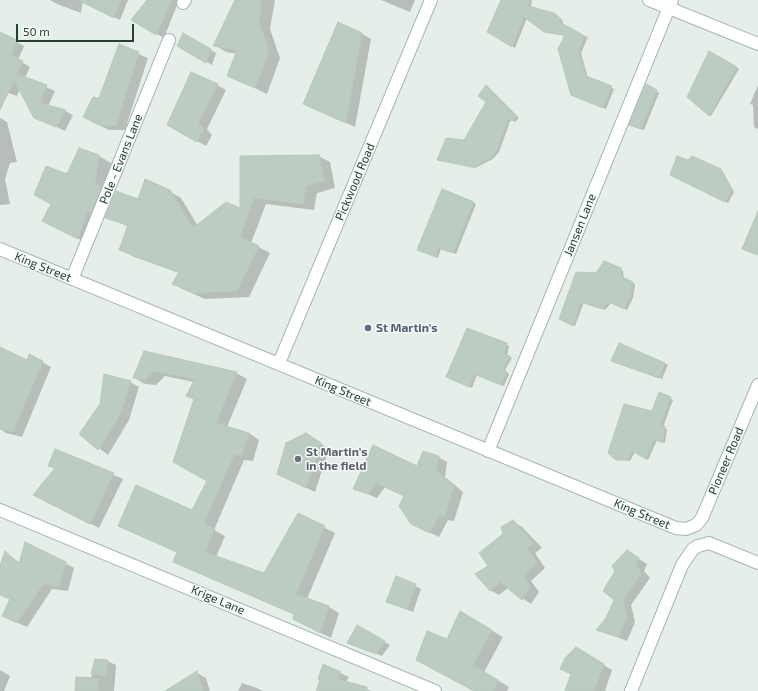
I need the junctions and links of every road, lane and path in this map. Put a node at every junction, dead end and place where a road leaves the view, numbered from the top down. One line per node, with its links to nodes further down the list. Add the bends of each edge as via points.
1 (431, 0): 8 (street, Pickwood Road)
2 (649, 0): 3 (street)
3 (671, 4): 5 (street); 10 (street, Jansen Lane)
4 (169, 40): 7 (street, Pole - Evans Lane)
5 (758, 44)
6 (0, 249): 7 (street, King Street)
7 (72, 279): 8 (street, King Street)
8 (279, 363): 10 (street, King Street)
9 (758, 385): 12 (street, Pioneer Road, via 702,518)
10 (488, 451): 12 (street, King Street, via 669,526)
11 (0, 510): 14 (street, Krige Lane)
12 (686, 529)
13 (758, 563): 15 (street, via 709,544 693,549 682,565)
14 (435, 691)
15 (631, 691)

